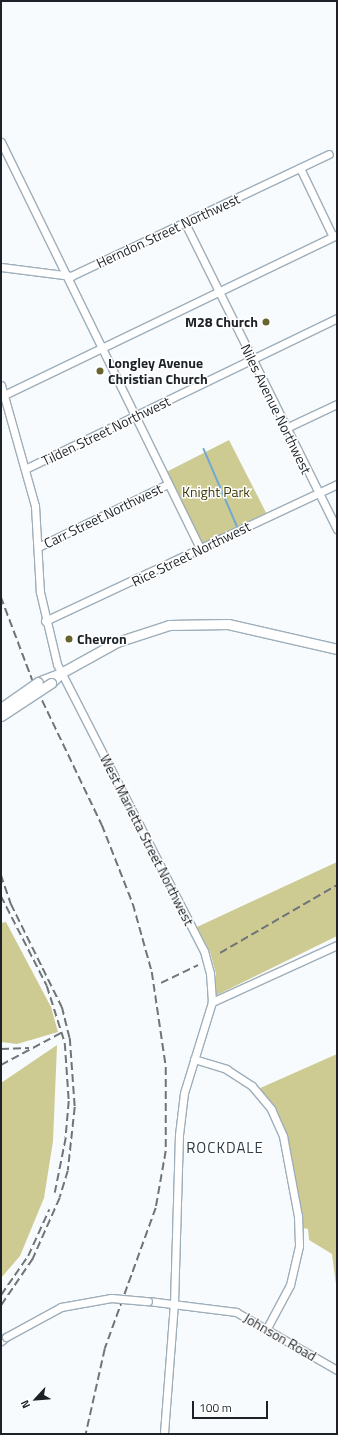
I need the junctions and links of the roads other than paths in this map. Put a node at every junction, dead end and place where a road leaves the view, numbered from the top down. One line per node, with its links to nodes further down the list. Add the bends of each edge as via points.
1 (1, 142): 7 (street)
2 (329, 154): 3 (street, Herndon Street Northwest)
3 (300, 168): 4 (street, Herndon Street Northwest); 5 (street)
4 (185, 223): 7 (street, Herndon Street Northwest); 8 (street, Niles Avenue Northwest)
5 (335, 236): 8 (street)
6 (1, 267): 7 (street)
7 (66, 277): 10 (street)
8 (218, 291): 10 (street); 11 (street, Niles Avenue Northwest)
9 (337, 318): 11 (street, Tilden Street Northwest)
10 (100, 348): 13 (street); 15 (street)
11 (252, 360): 15 (street, Tilden Street Northwest); 16 (street, Niles Avenue Northwest)
12 (1, 385): 13 (street, West Marietta Street Northwest)
13 (4, 395): 17 (street, West Marietta Street Northwest)
14 (337, 404): 16 (street)
15 (134, 416): 17 (street, Tilden Street Northwest); 18 (street)
16 (286, 428): 20 (street, Niles Avenue Northwest)
17 (26, 470): 22 (street, West Marietta Street Northwest, via 35,506)
18 (168, 484): 22 (street, Carr Street Northwest); 23 (street)
19 (337, 484): 20 (street, Rice Street Northwest)
20 (318, 493): 21 (street, Niles Avenue Northwest); 23 (street, Rice Street Northwest)
21 (337, 529)
22 (38, 547): 24 (street, West Marietta Street Northwest)
23 (200, 549): 24 (street, Rice Street Northwest)
24 (44, 621): 26 (street, West Marietta Street Northwest)
25 (337, 649): 26 (main road, via 228,624 169,625 117,642)
26 (61, 673): 27 (main road); 31 (street, West Marietta Street Northwest, via 204,951 210,973)
27 (49, 680): 28 (main road, bridge); 29 (main road, bridge)
28 (1, 708)
29 (1, 716)
30 (337, 945): 31 (street)
31 (212, 1002): 32 (street, West Marietta Street Northwest)
32 (194, 1059): 33 (street, West Marietta Street Northwest, via 184,1093 179,1135); 34 (street, via 226,1069 252,1086 271,1109 283,1136 298,1216 299,1246 290,1285)
33 (174, 1303): 34 (street, Johnson Road, via 236,1312); 35 (street, Johnson Road, bridge, via 111,1298 61,1308); 37 (street, West Marietta Street Northwest)
34 (267, 1328): 36 (street, Johnson Road)
35 (3, 1339)
36 (337, 1370)
37 (164, 1434)

